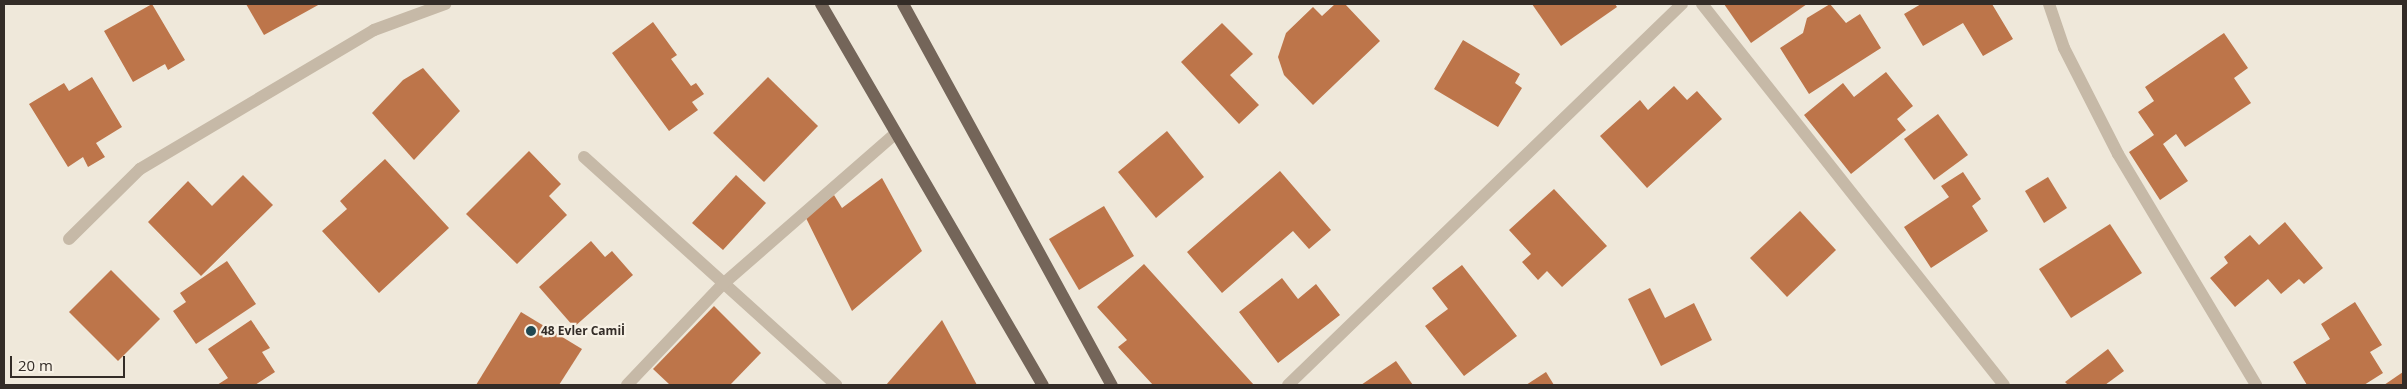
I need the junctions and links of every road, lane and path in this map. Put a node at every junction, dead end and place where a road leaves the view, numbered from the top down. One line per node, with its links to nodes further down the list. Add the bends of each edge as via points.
1 (445, 4): 9 (street, via 374,30 140,169)
2 (821, 4): 7 (main road)
3 (903, 4): 14 (main road)
4 (1682, 4): 15 (street)
5 (1702, 4): 16 (street)
6 (2049, 4): 17 (street, via 2064,48 2118,154)
7 (894, 135): 10 (street); 13 (main road)
8 (584, 157): 10 (street)
9 (69, 239)
10 (723, 284): 11 (street); 12 (street)
11 (627, 385)
12 (836, 385)
13 (1043, 385)
14 (1112, 385)
15 (1288, 385)
16 (2004, 385)
17 (2256, 385)

